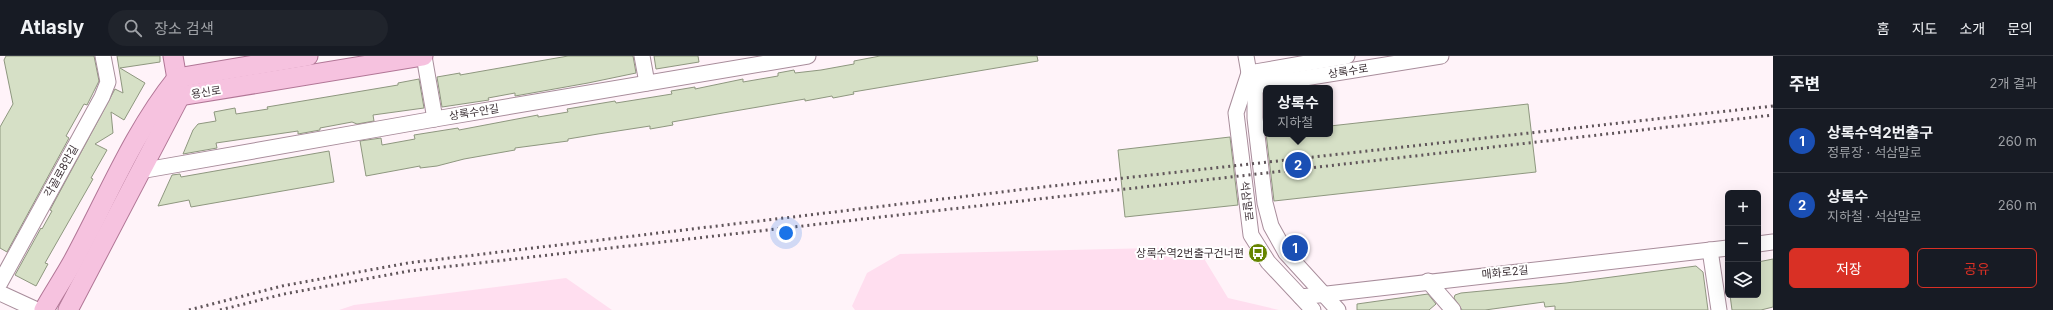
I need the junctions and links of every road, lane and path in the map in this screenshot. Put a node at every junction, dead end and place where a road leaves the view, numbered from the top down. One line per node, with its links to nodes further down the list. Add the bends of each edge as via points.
1 (103, 56): 20 (street, 각골로8안길, via 108,82 102,97)
2 (173, 56): 12 (main road)
3 (308, 56): 12 (main road, 용신로)
4 (423, 56): 12 (main road, 용신로); 13 (street)
5 (642, 56): 11 (street)
6 (808, 56): 11 (street, 상록수안길)
7 (1246, 56): 10 (street)
8 (1347, 56): 10 (street, 상록수로)
9 (1441, 56): 10 (street, 상록수로)
10 (1252, 80): 22 (street, 석삼말로, via 1265,203 1271,226 1286,253); 23 (street, 석삼말로, via 1236,113 1251,235 1268,262)
11 (647, 83): 13 (street, 상록수안길)
12 (178, 87): 14 (main road, 용신로); 25 (main road, via 162,97 136,137 72,262)
13 (435, 119): 14 (street, 상록수안길)
14 (140, 171): 26 (main road, 용신로)
15 (1773, 242): 16 (street)
16 (1761, 244)
17 (1725, 248): 18 (street, 매화로2길)
18 (1710, 250): 19 (street, 매화로2길); 30 (street)
19 (1428, 281): 22 (street, 매화로2길); 29 (street)
20 (0, 283)
21 (0, 293): 24 (street)
22 (1323, 294): 23 (street, 매화로2길); 28 (street, 석삼말로)
23 (1301, 297): 27 (street, 석삼말로)
24 (37, 310)
25 (44, 310)
26 (68, 310)
27 (1313, 310)
28 (1338, 310)
29 (1453, 310)
30 (1720, 310)

